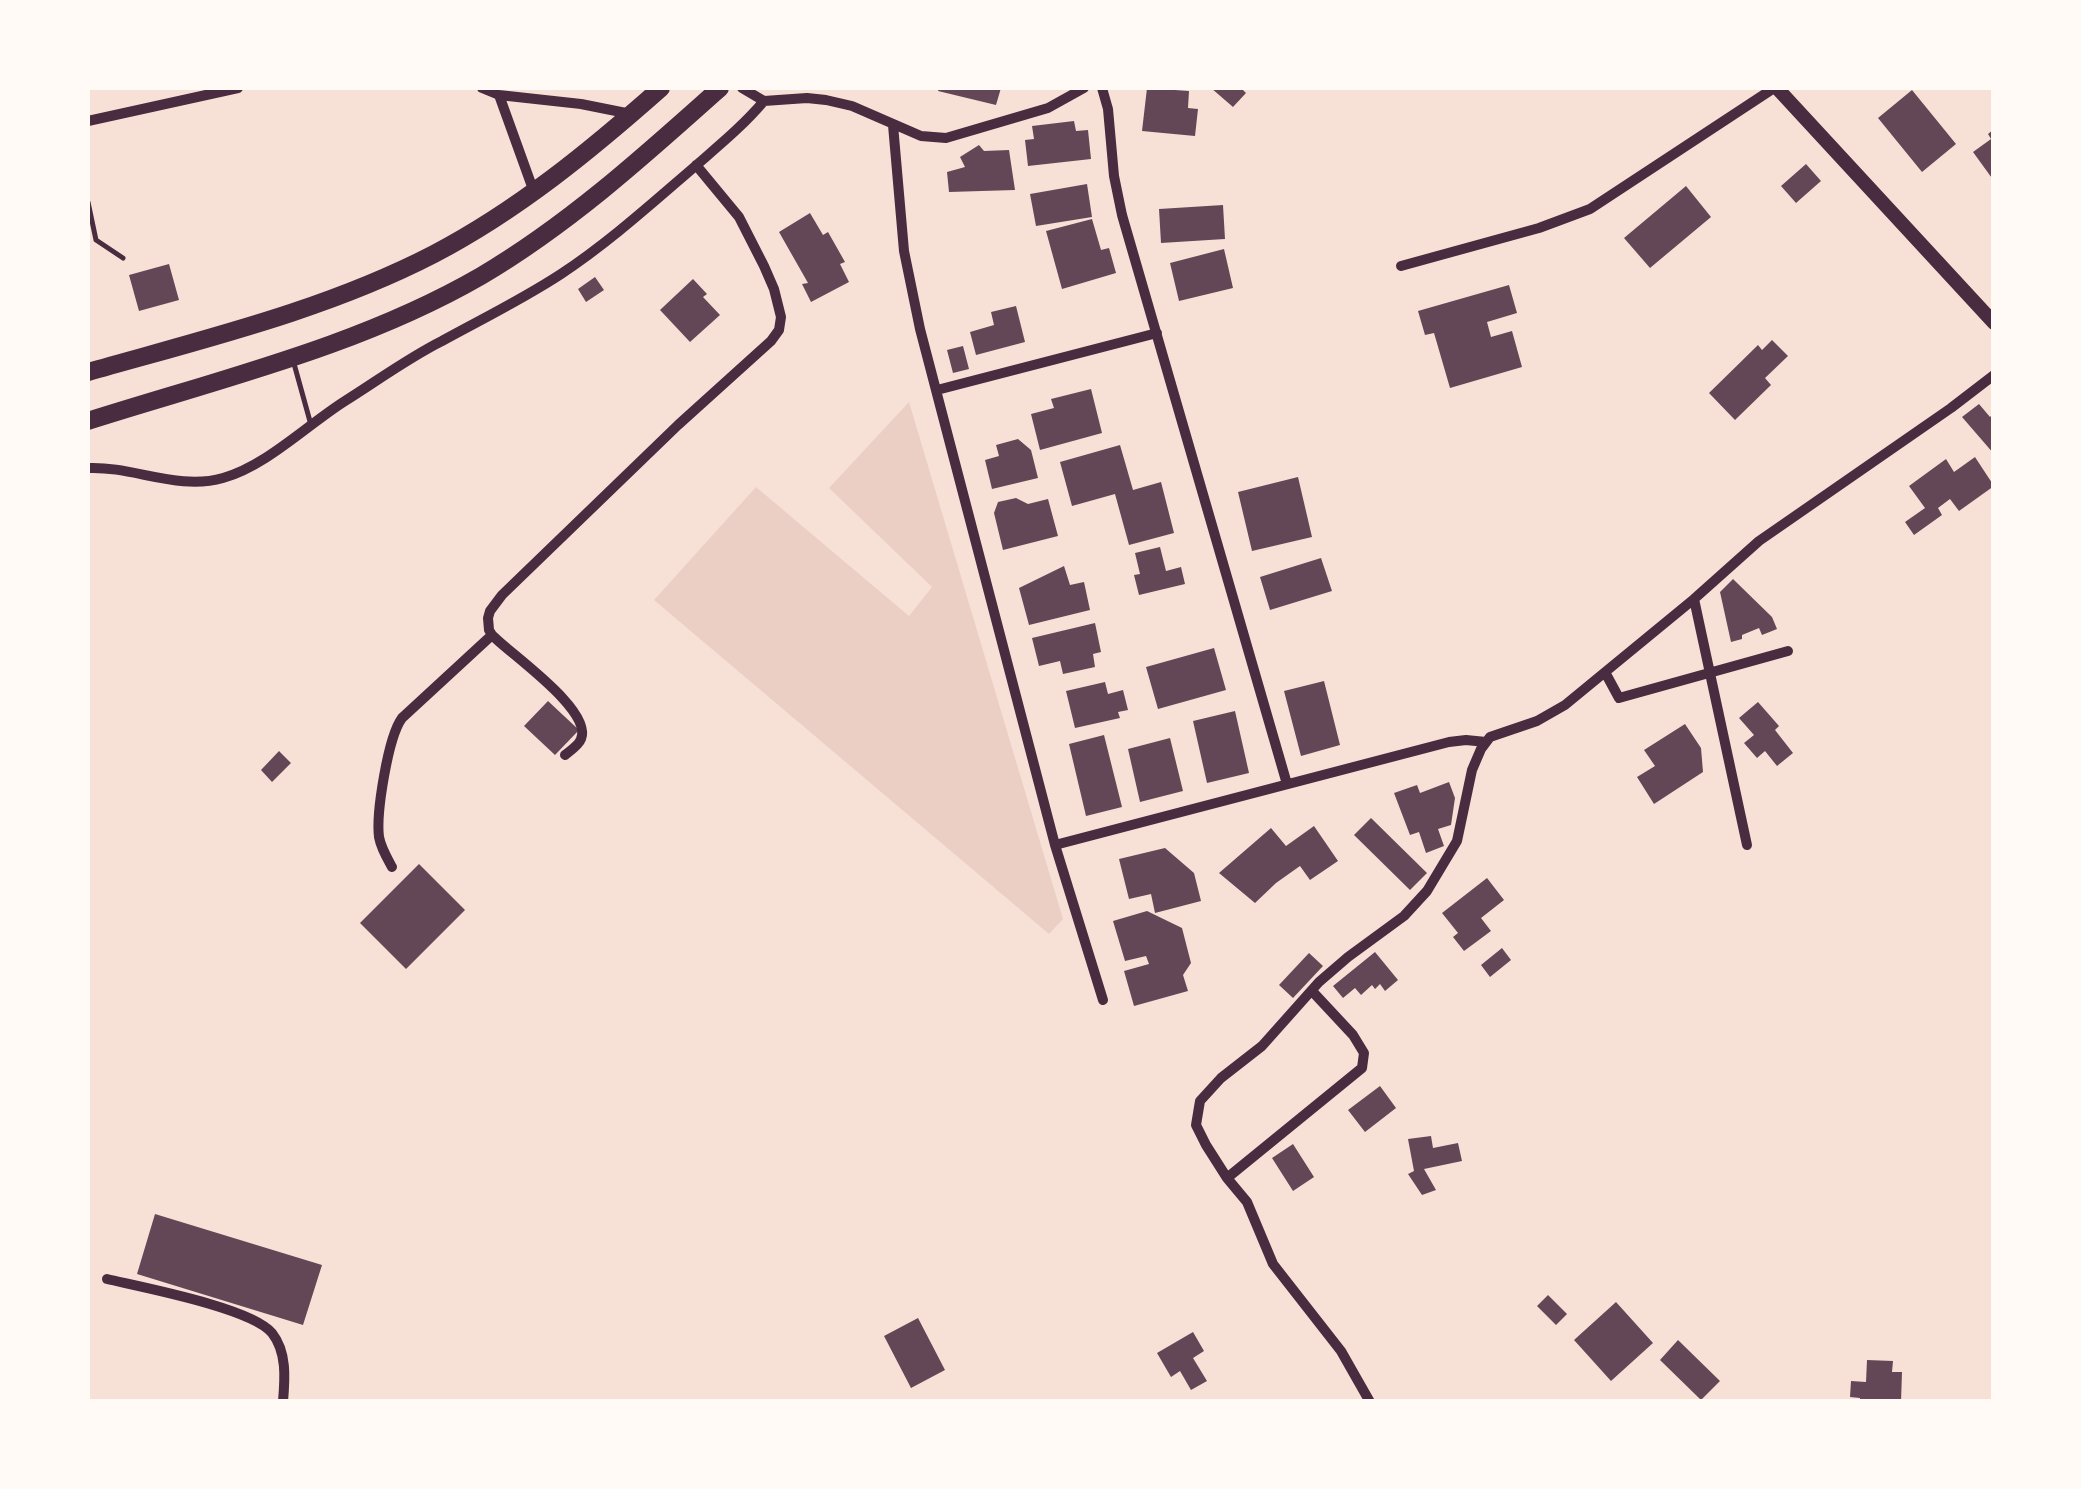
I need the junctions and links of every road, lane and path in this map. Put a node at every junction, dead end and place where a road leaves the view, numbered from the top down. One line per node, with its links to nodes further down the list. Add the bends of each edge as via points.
1 (238, 88): 12 (street)
2 (482, 88): 9 (street)
3 (662, 88): 11 (main road)
4 (720, 88): 21 (main road, via 599,194 510,258 419,308)
5 (742, 88): 10 (street)
6 (1084, 88): 13 (street, via 1048,108 946,138)
7 (1102, 88): 20 (street, via 1116,192)
8 (1776, 88): 18 (street, via 1590,209); 19 (street)
9 (498, 95): 11 (street); 15 (street)
10 (764, 101): 13 (street, via 826,100); 14 (street)
11 (632, 114): 15 (main road)
12 (88, 121)
13 (893, 125): 24 (street, via 909,283)
14 (696, 164): 26 (street, via 562,274 438,342); 29 (street, via 739,217 764,266 777,300 778,330 502,595 488,618)
15 (534, 192): 22 (main road, via 432,254 340,295)
16 (88, 202): 17 (lane, via 96,240)
17 (122, 258)
18 (1401, 266)
19 (1994, 323)
20 (1157, 333): 24 (street); 35 (street)
21 (292, 357): 25 (main road); 26 (lane)
22 (88, 372)
23 (1994, 375): 28 (street, via 1759,541)
24 (937, 390): 36 (street)
25 (88, 421)
26 (311, 425): 27 (street, via 223,478 186,482)
27 (88, 468)
28 (1694, 599): 31 (street); 32 (street)
29 (492, 635): 34 (street, via 576,714 583,735); 38 (street, via 395,728 379,825)
30 (1788, 651): 31 (street)
31 (1709, 672): 32 (street, via 1619,698); 37 (street)
32 (1606, 674): 33 (street, via 1552,714)
33 (1486, 742): 35 (street, via 1449,742); 39 (street, via 1472,770 1457,841 1436,879 1404,916)
34 (565, 755)
35 (1287, 784): 36 (street)
36 (1055, 845): 40 (street)
37 (1747, 845)
38 (392, 868)
39 (1312, 991): 41 (street, via 1200,1101 1197,1128); 41 (street, via 1353,1035 1364,1054 1362,1068)
40 (1103, 1000)
41 (1227, 1178): 44 (street, via 1249,1206 1273,1264 1341,1351)
42 (107, 1280): 43 (street, via 260,1322 281,1350)
43 (283, 1402)
44 (1370, 1402)

